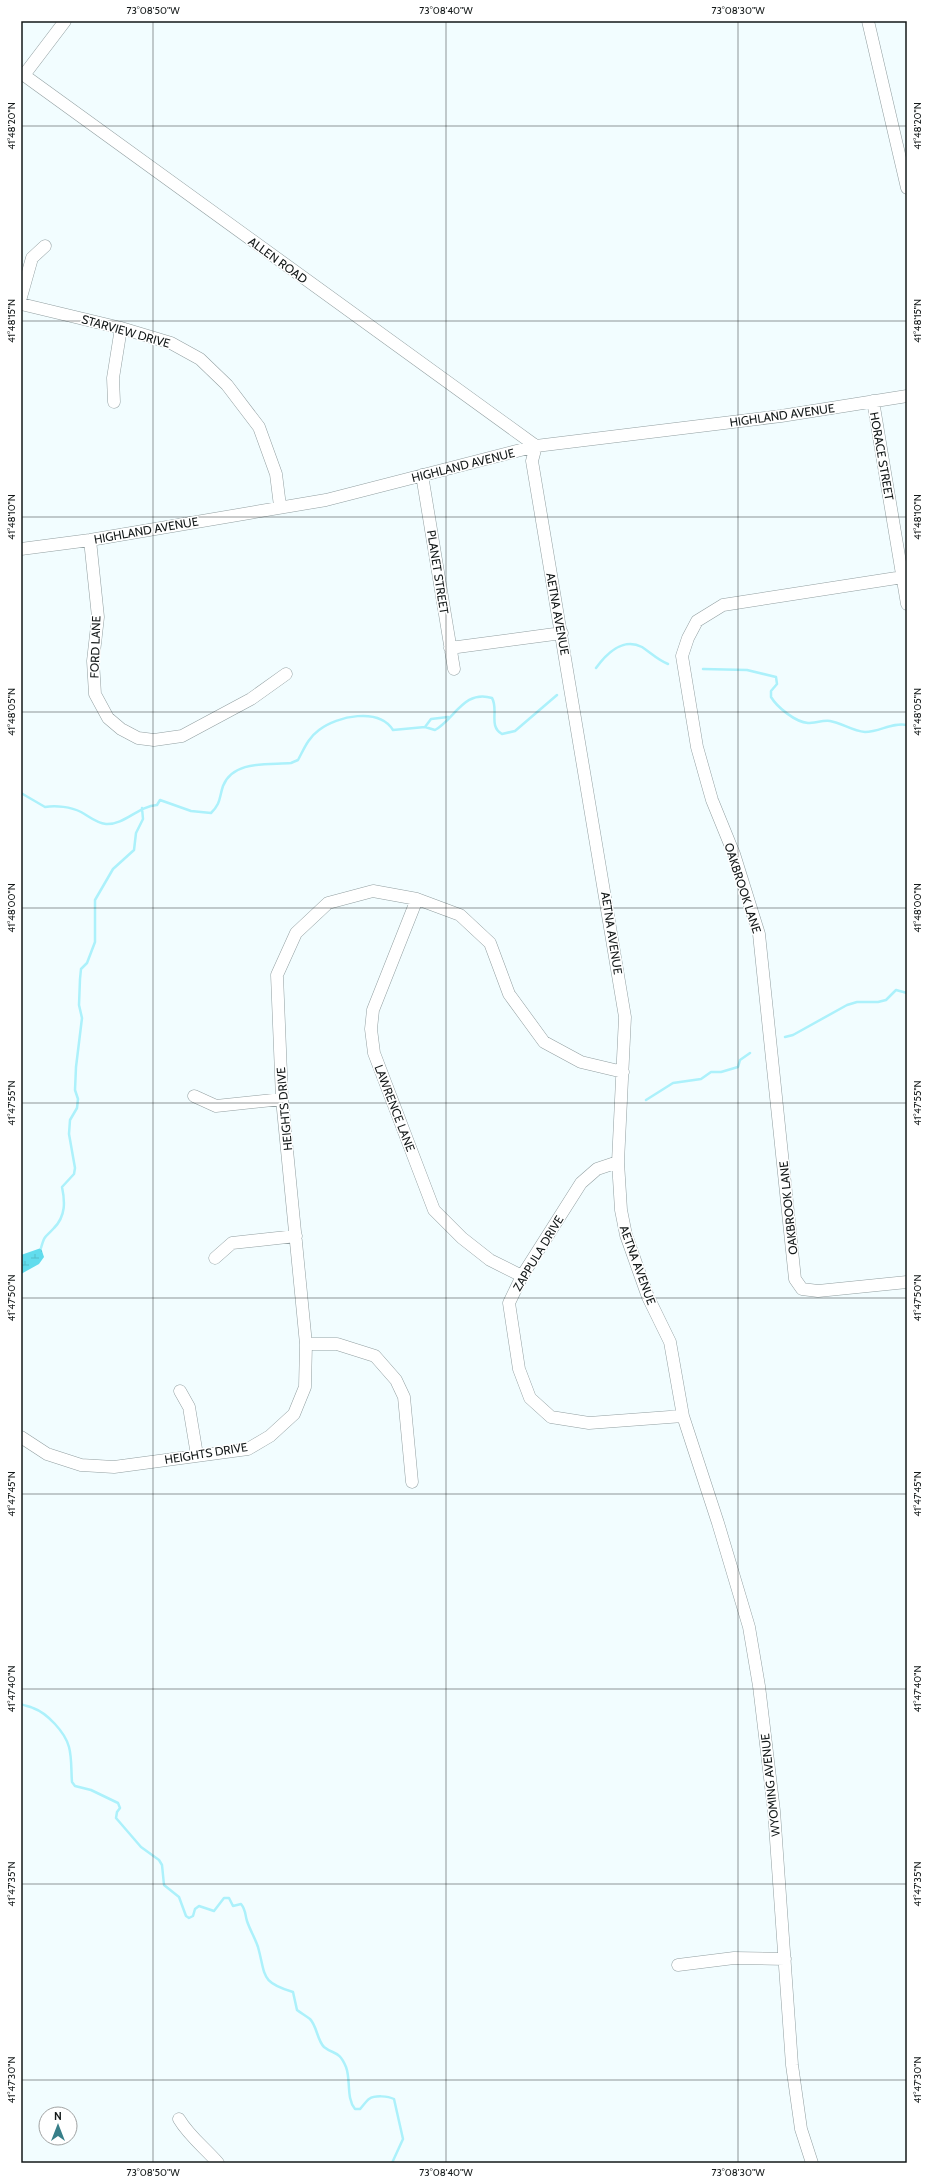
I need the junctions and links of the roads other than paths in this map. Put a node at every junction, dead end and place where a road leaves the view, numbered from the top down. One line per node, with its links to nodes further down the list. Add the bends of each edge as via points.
1 (65, 21): 3 (street)
2 (868, 21): 4 (street)
3 (22, 74): 12 (street, ALLEN ROAD)
4 (907, 188)
5 (45, 246): 6 (street, via 32,258)
6 (21, 297)
7 (21, 304): 8 (street, STARVIEW DRIVE)
8 (121, 328): 10 (street, via 113,378); 14 (street, STARVIEW DRIVE, via 171,343 200,359 228,385 260,428 276,474)
9 (907, 396): 11 (street, HIGHLAND AVENUE)
10 (114, 402)
11 (873, 402): 12 (street, HIGHLAND AVENUE); 17 (street, HORACE STREET)
12 (536, 446): 13 (street, HIGHLAND AVENUE); 19 (street, AETNA AVENUE, via 532,461)
13 (422, 475): 14 (street, HIGHLAND AVENUE, via 326,500); 20 (street, PLANET STREET)
14 (280, 506): 15 (street, HIGHLAND AVENUE)
15 (90, 540): 16 (street, HIGHLAND AVENUE); 22 (street, FORD LANE, via 98,617 93,661 95,694 108,718 121,729 138,738 154,740 182,736 251,699)
16 (21, 549)
17 (903, 577): 18 (street, HORACE STREET); 31 (street, OAKBROOK LANE, via 724,605 697,621 682,656 696,747 759,934 795,1278 802,1289 818,1291)
18 (907, 604)
19 (562, 633): 20 (street); 24 (street, AETNA AVENUE, via 626,1017)
20 (450, 648): 21 (street, PLANET STREET)
21 (454, 669)
22 (286, 674)
23 (417, 899): 24 (street, HEIGHTS DRIVE, via 460,915 490,943 509,994 544,1042 581,1062); 26 (street, HEIGHTS DRIVE, via 373,891 328,903 296,933 277,975); 30 (street, LAWRENCE LANE, via 373,1010 371,1029 374,1053 434,1210 462,1238 490,1260)
24 (623, 1072): 27 (street, AETNA AVENUE)
25 (194, 1096): 26 (street, via 216,1106)
26 (282, 1099): 28 (street, HEIGHTS DRIVE)
27 (618, 1162): 30 (street, ZAPPULA DRIVE, via 597,1169 581,1183); 34 (street, AETNA AVENUE, via 620,1210 626,1235 648,1297 670,1342)
28 (296, 1236): 29 (street, via 232,1243); 32 (street, HEIGHTS DRIVE)
29 (215, 1258)
30 (522, 1276): 34 (street, ZAPPULA DRIVE, via 509,1303 518,1369 530,1398 551,1417 589,1423)
31 (907, 1282)
32 (306, 1344): 36 (street, HEIGHTS DRIVE, via 305,1387 294,1414 270,1436 248,1449); 37 (street, via 337,1344 375,1356 396,1380 404,1397)
33 (180, 1391): 36 (street, via 189,1407)
34 (683, 1416): 38 (street, WYOMING AVENUE, via 748,1627 759,1686 774,1811)
35 (21, 1437): 36 (street, HEIGHTS DRIVE, via 46,1454 81,1465 114,1468)
36 (197, 1454)
37 (412, 1482)
38 (785, 1959): 39 (street, via 734,1958); 42 (street, WYOMING AVENUE, via 792,2065 801,2130)
39 (678, 1965)
40 (179, 2119): 41 (street, via 185,2129)
41 (218, 2163)
42 (812, 2163)

